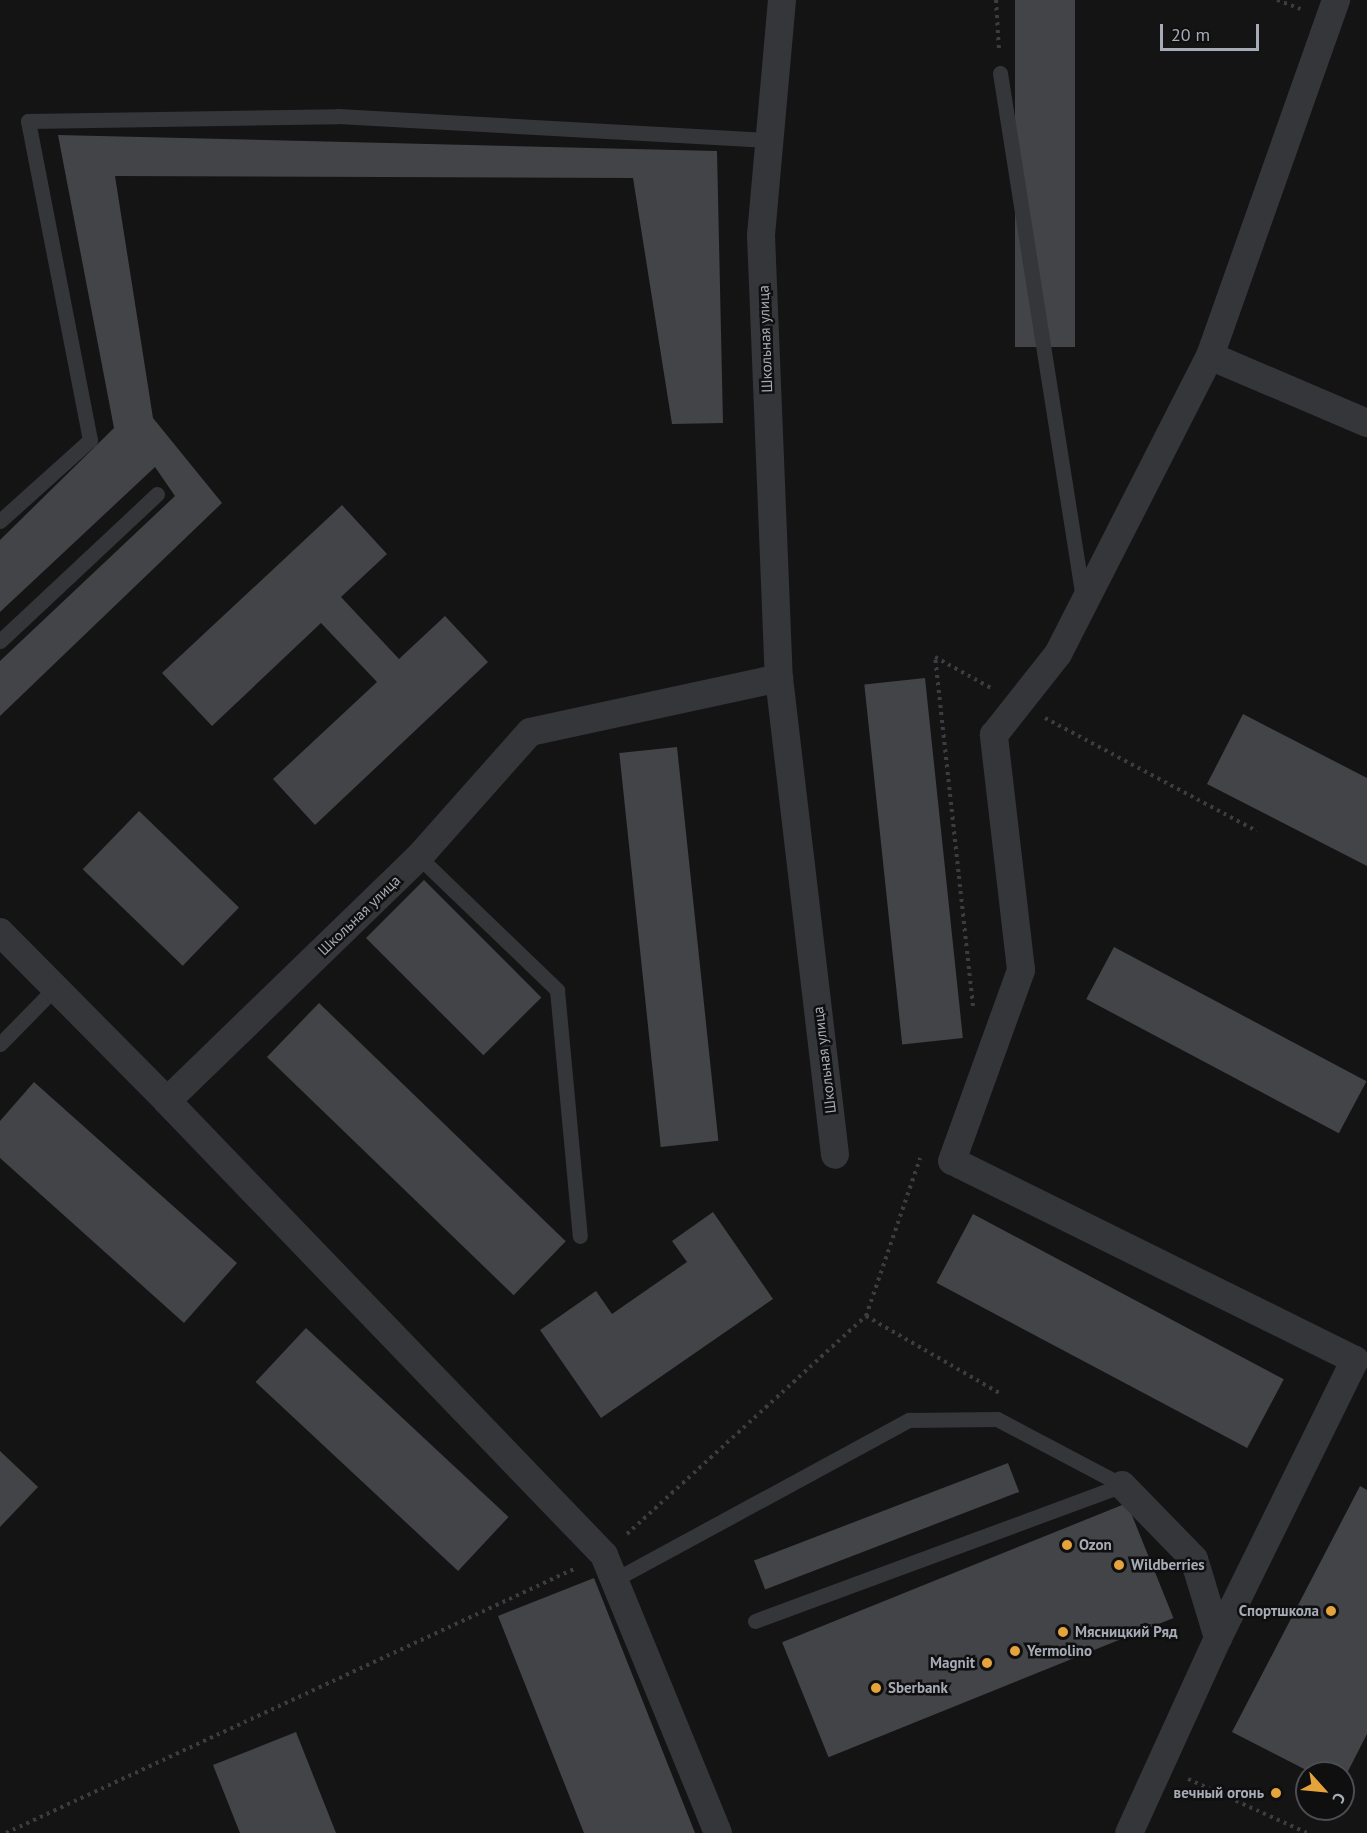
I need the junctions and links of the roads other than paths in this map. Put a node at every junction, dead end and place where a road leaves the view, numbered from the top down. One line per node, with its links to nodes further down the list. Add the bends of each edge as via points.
1 (782, 0): 4 (street, Школьная улица)
2 (1336, 0): 5 (street)
3 (1000, 73): 9 (lane)
4 (772, 140): 8 (lane, via 338,116 28,121 90,440); 11 (street, Школьная улица, via 761,234)
5 (1210, 356): 6 (street); 9 (street)
6 (1367, 423)
7 (157, 494): 10 (lane)
8 (0, 521)
9 (1083, 603): 22 (street, via 1058,654 994,735 1021,970 952,1161 1355,1360)
10 (0, 641)
11 (779, 678): 12 (street, Школьная улица, via 530,732); 17 (street, Школьная улица)
12 (419, 857): 16 (street, Школьная улица); 18 (lane, via 557,990)
13 (0, 932): 14 (street)
14 (55, 988): 15 (lane); 16 (street)
15 (0, 1044)
16 (167, 1101): 20 (street)
17 (835, 1155)
18 (580, 1236)
19 (1122, 1485): 20 (lane, via 997,1419 909,1420); 21 (lane); 22 (street, via 1194,1559)
20 (609, 1567): 23 (street)
21 (755, 1622)
22 (1218, 1638): 24 (street)
23 (718, 1833)
24 (1129, 1833)

